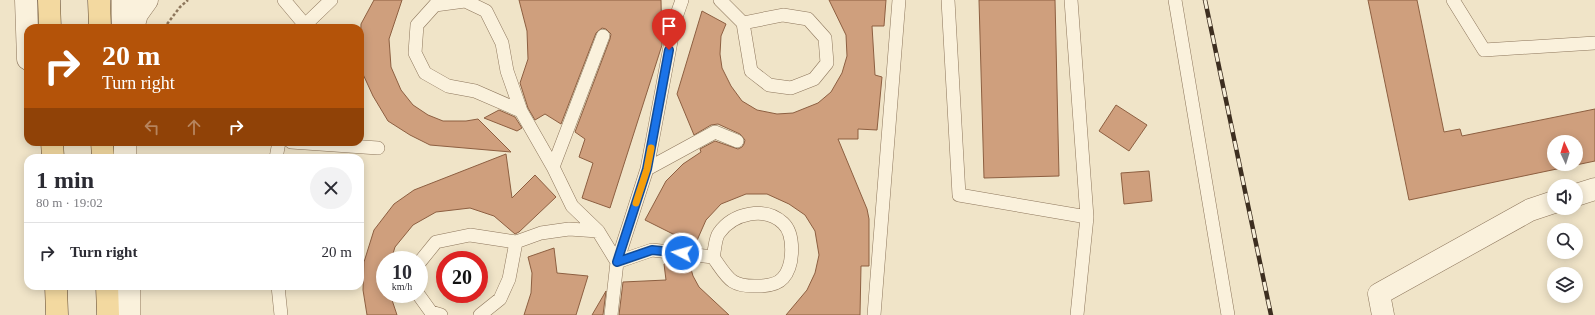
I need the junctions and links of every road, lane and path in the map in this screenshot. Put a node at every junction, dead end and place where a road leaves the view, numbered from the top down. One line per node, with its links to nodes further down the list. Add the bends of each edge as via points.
1 (26, 0): 17 (street)
2 (49, 0): 18 (main road)
3 (99, 0): 19 (main road)
4 (123, 0): 20 (street)
5 (147, 0): 21 (street, via 137,14)
6 (188, 0): 22 (path)
7 (284, 0): 23 (lane)
8 (331, 0): 24 (lane)
9 (682, 0): 32 (lane, via 675,20)
10 (720, 0): 16 (lane)
11 (899, 0): 54 (lane)
12 (948, 0): 36 (lane, via 960,195)
13 (1071, 0): 36 (lane)
14 (1175, 0): 56 (lane)
15 (1453, 0): 26 (lane, via 1484,50)
16 (743, 23): 16 (lane, via 751,71 769,85 791,88 814,79 826,63 825,38 808,19 783,15)
17 (27, 24)
18 (50, 24)
19 (100, 24)
20 (123, 24)
21 (135, 24)
22 (167, 24)
23 (303, 24)
24 (307, 24)
25 (603, 36): 31 (lane)
26 (1595, 43)
27 (521, 111): 27 (lane, via 507,71 502,43 486,11 465,1 435,5 417,25 415,53 425,73 448,86 475,92); 31 (lane)
28 (737, 141): 32 (lane, via 716,132)
29 (349, 146): 30 (lane)
30 (378, 148)
31 (553, 167): 37 (lane, via 572,206)
32 (647, 169): 41 (lane)
33 (1595, 189): 34 (street)
34 (1583, 193)
35 (1547, 204): 57 (street, via 1530,210 1379,294)
36 (1087, 217): 55 (lane)
37 (598, 231): 38 (lane, via 569,229 541,233); 41 (lane)
38 (516, 242): 39 (lane, via 470,235 436,242); 52 (lane, via 509,279 500,299)
39 (428, 252)
40 (713, 256): 40 (lane, via 729,280 745,286 768,286 783,278 791,264 792,240 784,224 767,214 750,213 731,220 718,234); 41 (lane, via 652,250)
41 (617, 262): 53 (lane)
42 (56, 290): 47 (main road)
43 (107, 290): 48 (main road)
44 (128, 290): 49 (street)
45 (278, 290): 50 (lane)
46 (424, 303): 51 (lane, via 431,312)
47 (57, 315)
48 (108, 315)
49 (129, 315)
50 (281, 315)
51 (441, 315)
52 (480, 315)
53 (611, 315)
54 (874, 315)
55 (1077, 315)
56 (1228, 315)
57 (1383, 315)

